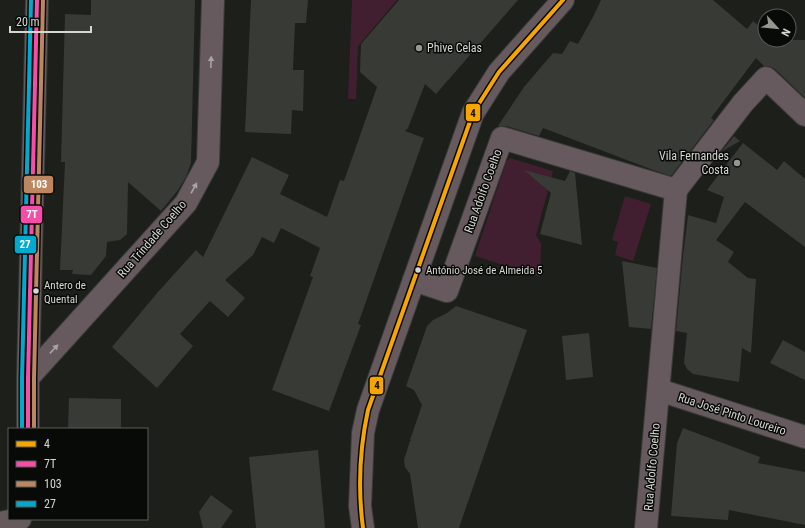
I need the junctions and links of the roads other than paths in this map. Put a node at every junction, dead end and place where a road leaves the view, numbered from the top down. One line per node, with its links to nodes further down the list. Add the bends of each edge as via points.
1 (37, 0): 7 (street)
2 (213, 0): 7 (street, Rua Trindade Coelho, one-way to 2, via 186,203 208,162)
3 (563, 0): 6 (street, via 499,72 473,113)
4 (805, 115): 5 (street, via 766,78 743,103)
5 (676, 190): 6 (street, Rua Adolfo Coelho, via 502,138 447,291); 8 (street, Rua Adolfo Coelho)
6 (414, 280): 13 (street, via 364,426 360,506)
7 (28, 378): 9 (street)
8 (659, 390): 10 (street, Rua José Pinto Loureiro); 14 (street, Rua Adolfo Coelho)
9 (28, 428)
10 (805, 437)
11 (15, 520): 12 (street)
12 (0, 523)
13 (363, 528)
14 (646, 528)

